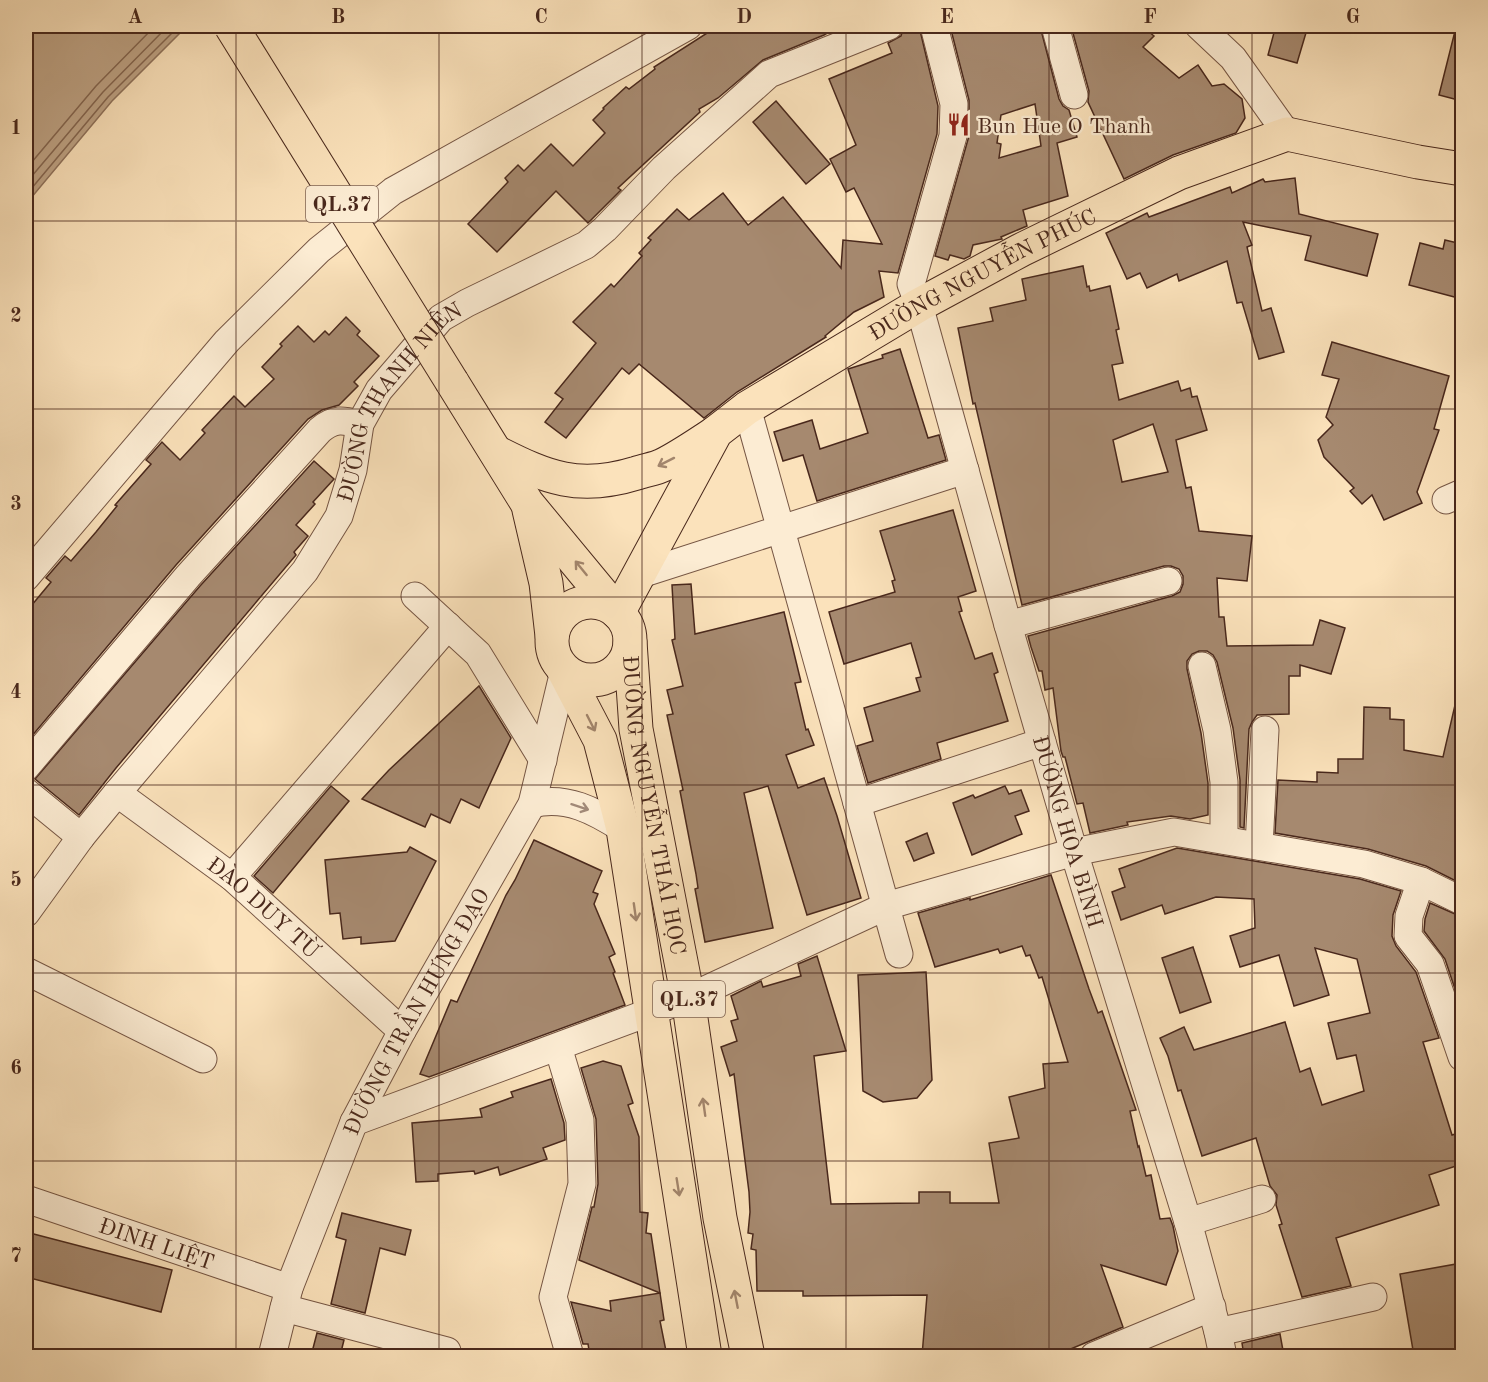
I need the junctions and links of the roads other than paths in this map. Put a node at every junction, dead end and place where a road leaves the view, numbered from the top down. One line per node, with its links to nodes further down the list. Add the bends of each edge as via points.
1 (231, 26): 14 (main road, QL.37, bridge)
2 (688, 26): 19 (street, via 393,192 319,250 227,341)
3 (889, 26): 12 (street, ĐƯỜNG THANH NIÊN, via 769,74 664,168 586,245 441,318 379,390)
4 (934, 26): 10 (street, ĐƯỜNG HÒA BÌNH, via 954,104 953,136 911,284)
5 (1055, 26): 7 (street)
6 (1199, 26): 8 (street, via 1233,58)
7 (1074, 95)
8 (1287, 134): 9 (main road); 10 (main road, ĐƯỜNG NGUYỄN PHÚC, via 1179,173)
9 (1462, 169)
10 (919, 305): 11 (main road, ĐƯỜNG NGUYỄN PHÚC); 15 (street, ĐƯỜNG HÒA BÌNH)
11 (747, 408): 13 (main road, ĐƯỜNG NGUYỄN PHÚC); 17 (street)
12 (360, 424): 31 (street, via 340,420 320,430 188,576); 33 (street, ĐƯỜNG THANH NIÊN, via 353,470 339,516 305,571)
13 (716, 432): 14 (main road, one-way to 14, via 663,465 597,482 565,481 532,471); 18 (main road, ĐƯỜNG NGUYỄN PHÚC)
14 (496, 452): 16 (main road, QL.37)
15 (964, 470): 17 (street); 22 (street, ĐƯỜNG HÒA BÌNH)
16 (527, 503): 24 (main road, one-way to 16); 25 (main road, via 546,583)
17 (781, 529): 18 (street); 34 (street)
18 (638, 575): 24 (main road, ĐƯỜNG NGUYỄN PHÚC)
19 (26, 576)
20 (1168, 581): 22 (street)
21 (415, 596): 23 (street)
22 (1008, 625): 29 (street, ĐƯỜNG HÒA BÌNH)
23 (448, 626): 30 (street, via 478,654); 41 (street)
24 (624, 628): 25 (main road, via 608,606 585,603 563,614); 27 (main road, ĐƯỜNG NGUYỄN PHÚC, via 628,655 612,674 588,680); 49 (main road, ĐƯỜNG NGUYỄN THÁI HỌC / QL.37, via 636,729)
25 (552, 636): 27 (main road, QL.37, via 556,660)
26 (1202, 666): 38 (street, via 1224,782)
27 (564, 670): 30 (street, ĐƯỜNG TRẦN HƯNG ĐẠO); 36 (main road, ĐƯỜNG NGUYỄN THÁI HỌC / QL.37, one-way to 36, via 600,740)
28 (1265, 730): 39 (street)
29 (1042, 742): 34 (street); 40 (street, ĐƯỜNG HÒA BÌNH)
30 (543, 760): 35 (street, ĐƯỜNG TRẦN HƯNG ĐẠO)
31 (26, 767)
32 (26, 792): 37 (street)
33 (117, 793): 37 (street, ĐƯỜNG THANH NIÊN); 41 (street, ĐÀO DUY TỪ)
34 (857, 803): 45 (street)
35 (532, 804): 36 (street, one-way to 36, via 557,801 579,805); 51 (street, ĐƯỜNG TRẦN HƯNG ĐẠO)
36 (623, 829): 50 (main road, ĐƯỜNG NGUYỄN THÁI HỌC / QL.37, one-way to 50)
37 (81, 837): 42 (street, ĐƯỜNG THANH NIÊN)
38 (1224, 840): 39 (street); 40 (street, via 1174,831)
39 (1259, 846): 43 (street, via 1364,864)
40 (1074, 852): 45 (street); 58 (street, ĐƯỜNG HÒA BÌNH)
41 (232, 878): 51 (street, ĐÀO DUY TỪ)
42 (34, 881): 46 (street, ĐƯỜNG THANH NIÊN)
43 (1421, 881): 44 (street); 53 (street, via 1409,916 1408,936 1430,964)
44 (1462, 901)
45 (886, 906): 47 (street); 49 (street)
46 (26, 913)
47 (899, 954)
48 (26, 970): 54 (street)
49 (688, 998): 50 (street); 66 (main road, ĐƯỜNG NGUYỄN THÁI HỌC / QL.37, one-way to 49, via 720,1218)
50 (650, 1014): 52 (street); 65 (main road, ĐƯỜNG NGUYỄN THÁI HỌC / QL.37, one-way to 65)
51 (402, 1031): 55 (street, ĐƯỜNG TRẦN HƯNG ĐẠO)
52 (558, 1047): 55 (street); 64 (street, via 580,1120 582,1184 553,1297)
53 (1462, 1058)
54 (203, 1059)
55 (354, 1122): 60 (street, ĐƯỜNG TRẦN HƯNG ĐẠO)
56 (26, 1199): 60 (street, ĐINH LIỆT)
57 (1262, 1199): 58 (street)
58 (1188, 1222): 61 (street, ĐƯỜNG HÒA BÌNH)
59 (1373, 1297): 61 (street)
60 (286, 1298): 62 (street, ĐINH LIỆT); 63 (street, ĐƯỜNG TRẦN HƯNG ĐẠO)
61 (1218, 1332): 67 (street)
62 (447, 1351)
63 (272, 1356)
64 (570, 1356)
65 (705, 1356)
66 (748, 1356)
67 (1094, 1356)

